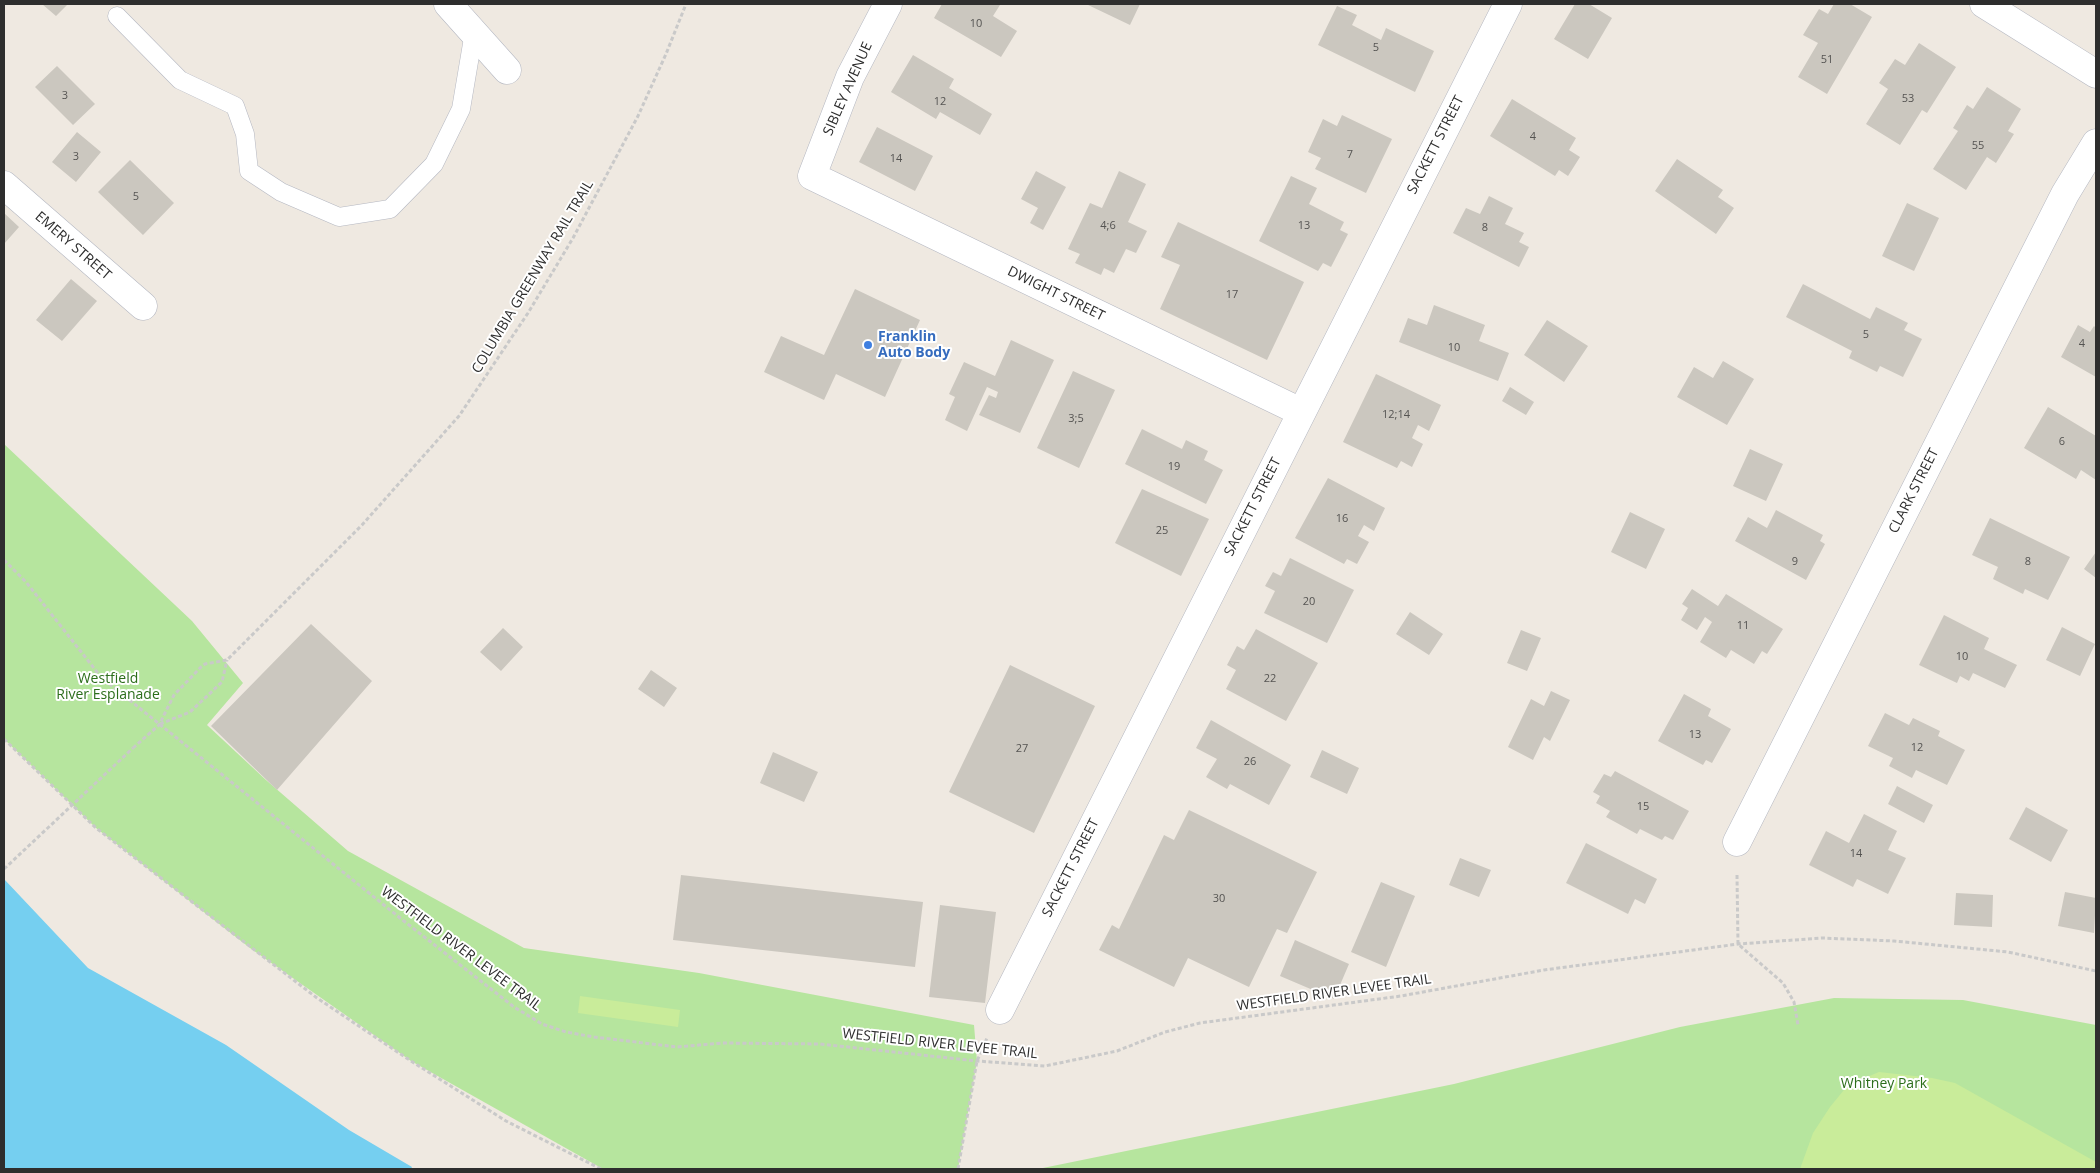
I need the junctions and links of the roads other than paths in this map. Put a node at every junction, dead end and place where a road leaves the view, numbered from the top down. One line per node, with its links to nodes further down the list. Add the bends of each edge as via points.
1 (448, 4): 6 (street)
2 (888, 4): 10 (street, SIBLEY AVENUE, via 850,77)
3 (1508, 4): 13 (street, SACKETT STREET)
4 (1984, 4): 8 (street)
5 (117, 16): 6 (lane, via 180,80 234,106 245,134 249,172 281,192 339,217 390,209 434,164 460,109)
6 (474, 32): 7 (street)
7 (507, 70)
8 (2096, 72)
9 (2096, 143): 14 (street, CLARK STREET, via 2065,194)
10 (812, 176): 13 (street, DWIGHT STREET)
11 (4, 186): 12 (street, EMERY STREET)
12 (143, 306)
13 (1301, 412): 15 (street, SACKETT STREET)
14 (1737, 842)
15 (1000, 1010)

